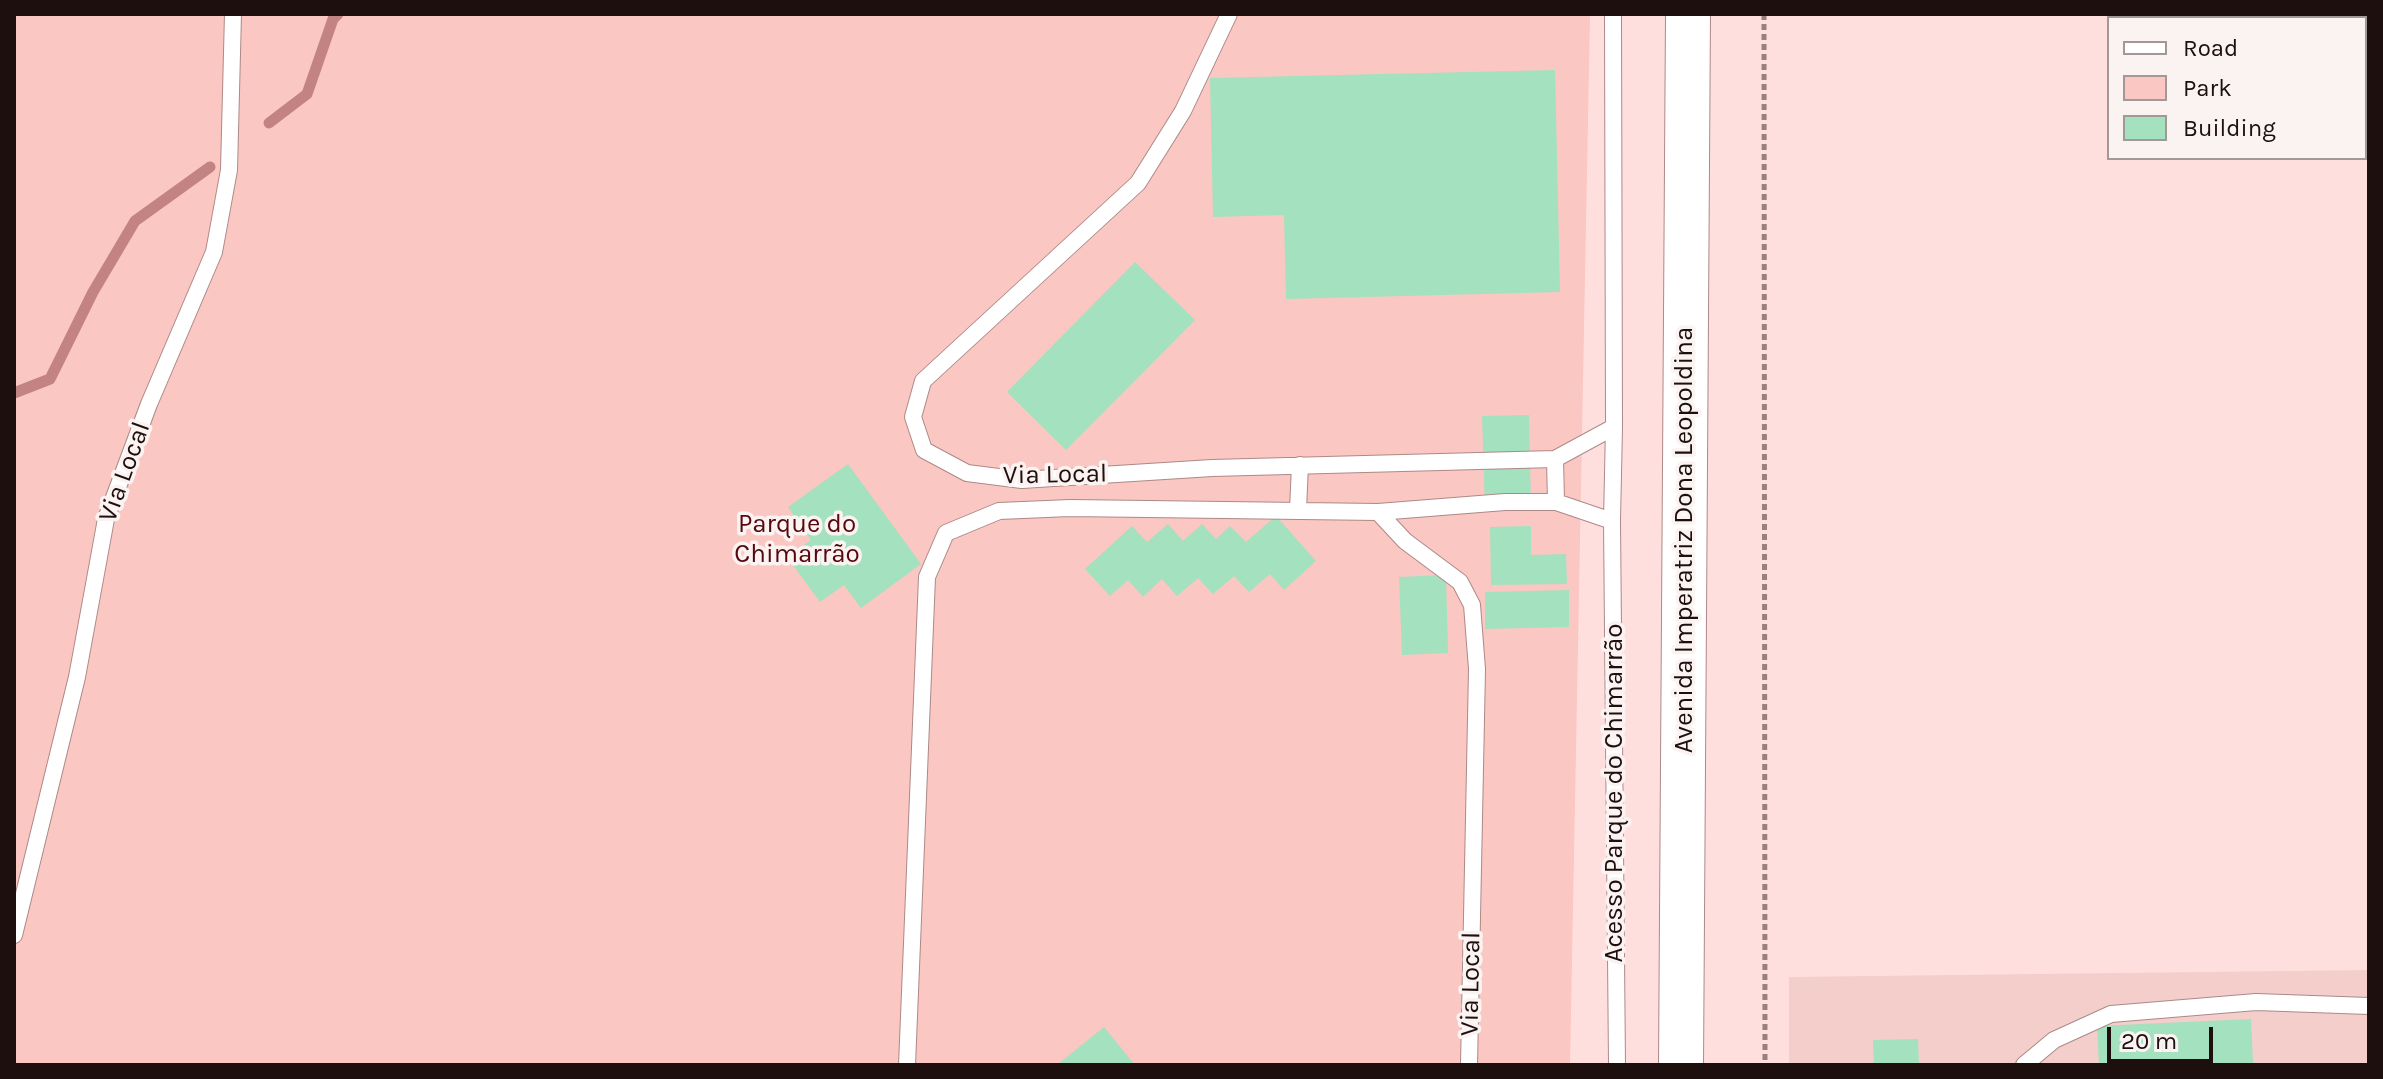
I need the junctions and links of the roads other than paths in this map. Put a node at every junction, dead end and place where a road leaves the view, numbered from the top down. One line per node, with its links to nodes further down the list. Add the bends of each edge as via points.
1 (233, 14): 14 (lane, Via Local, via 229,170 214,252 106,519 77,677)
2 (1229, 14): 8 (lane, Via Local, via 1183,111 1138,183 923,381 913,417 924,450 967,473 1022,480)
3 (1613, 14): 5 (lane, Acesso Parque do Chimarrão)
4 (1688, 14): 19 (main road, Avenida Imperatriz Dona Leopoldina)
5 (1614, 427): 6 (lane); 13 (lane, Acesso Parque do Chimarrão)
6 (1555, 459): 7 (lane, Via Local); 9 (lane)
7 (1300, 465): 8 (lane, Via Local); 11 (lane)
8 (1069, 478): 10 (lane)
9 (1556, 502): 12 (lane, Via Local); 13 (lane)
10 (1070, 508): 11 (lane, Via Local); 16 (lane, Via Local, via 999,511 946,533 927,577)
11 (1298, 510): 12 (lane, Via Local)
12 (1378, 512): 17 (lane, Via Local, via 1405,541 1460,582 1472,605 1477,669)
13 (1612, 521): 18 (lane, Acesso Parque do Chimarrão)
14 (14, 935)
15 (2369, 1006): 20 (lane, via 2256,1002 2111,1014 2054,1040)
16 (907, 1065)
17 (1469, 1065)
18 (1617, 1065)
19 (1681, 1065)
20 (2024, 1065)

